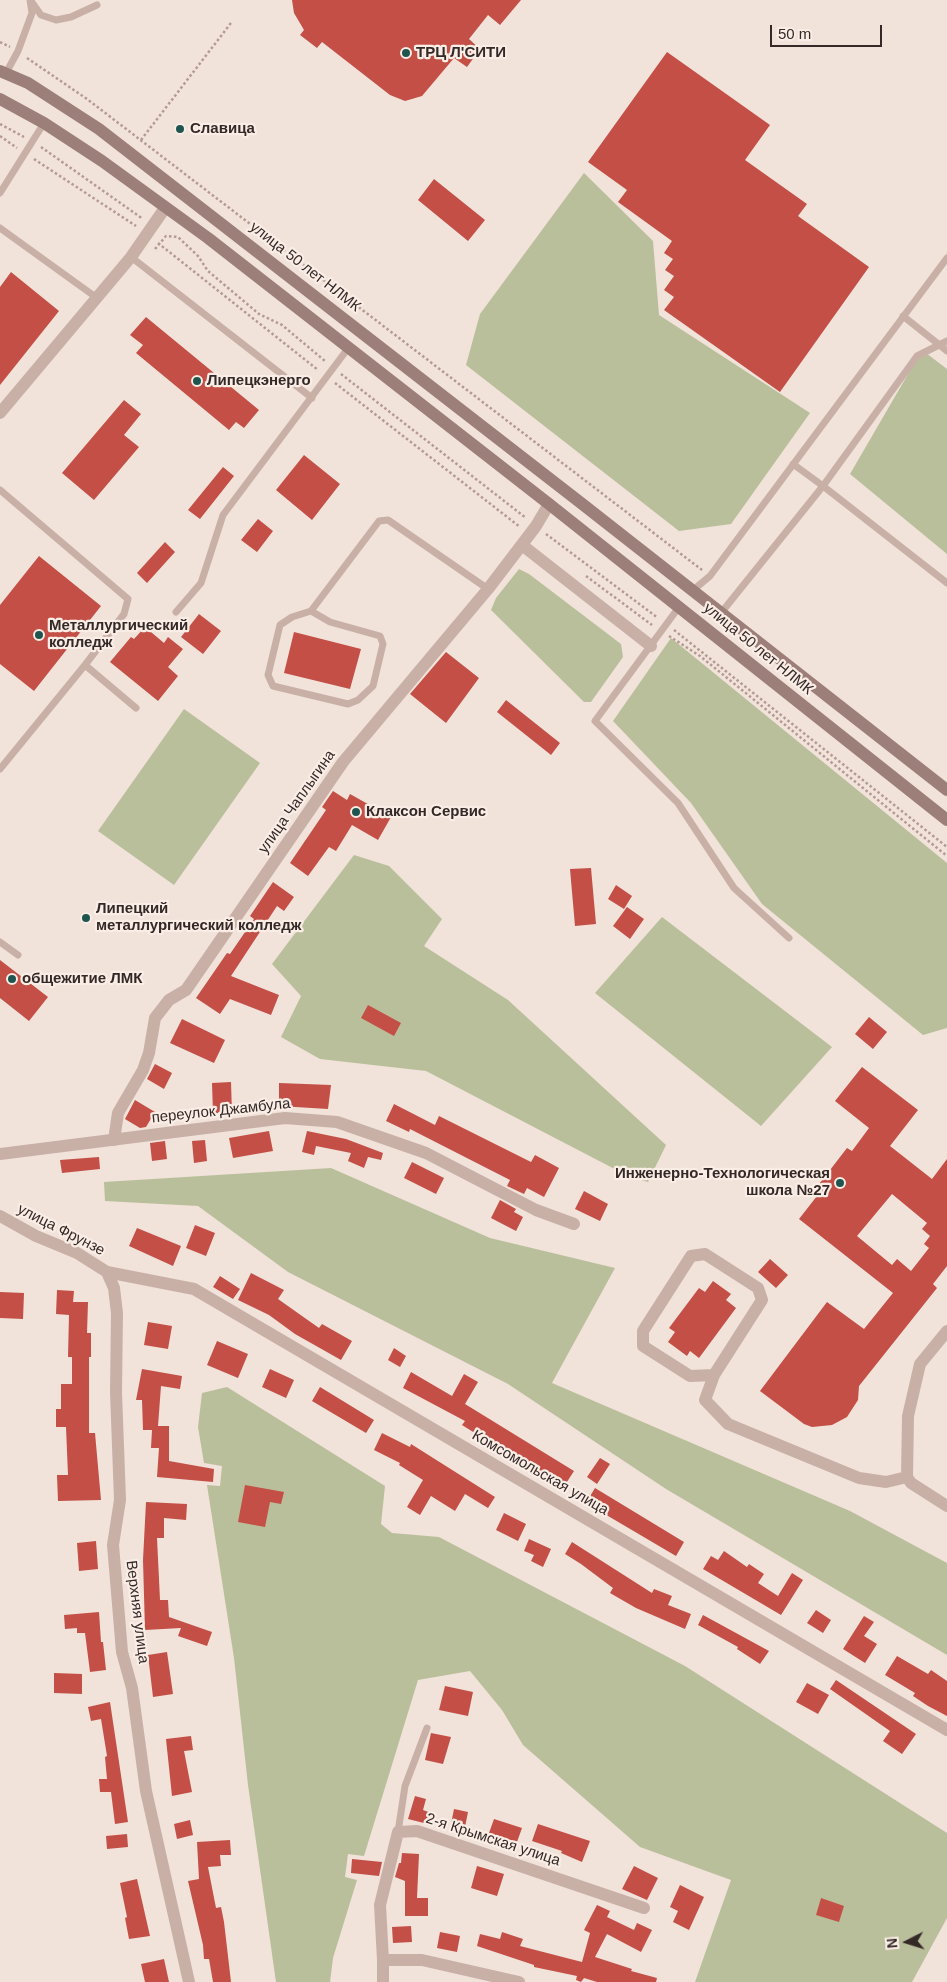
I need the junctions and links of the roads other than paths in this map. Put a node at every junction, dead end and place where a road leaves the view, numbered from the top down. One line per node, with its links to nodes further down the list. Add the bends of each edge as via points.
1 (30, 0): 2 (lane, via 41,15 56,20); 3 (lane, via 32,13 18,51)
2 (97, 5)
3 (3, 72): 22 (main road, улица 50 лет НЛМК, via 28,83 99,129)
4 (0, 99): 5 (main road, улица 50 лет НЛМК)
5 (44, 123): 6 (lane); 7 (main road, улица 50 лет НЛМК)
6 (0, 193)
7 (165, 208): 10 (street, via 150,230); 15 (main road, улица 50 лет НЛМК)
8 (0, 228): 11 (lane)
9 (947, 258): 12 (lane)
10 (136, 261): 11 (street); 17 (lane)
11 (97, 298): 18 (street)
12 (903, 316): 14 (lane); 19 (lane)
13 (947, 341): 14 (lane)
14 (939, 345): 16 (lane); 20 (lane, via 917,356)
15 (349, 347): 17 (lane); 23 (main road, улица 50 лет НЛМК)
16 (947, 351)
17 (312, 398): 30 (lane, via 223,515 201,583)
18 (0, 413)
19 (793, 464): 20 (lane); 27 (lane, via 710,576)
20 (823, 486): 25 (lane); 31 (lane)
21 (0, 490): 33 (lane, via 128,599 124,614)
22 (581, 502): 23 (main road, улица 50 лет НЛМК, via 555,496); 27 (main road, улица 50 лет НЛМК)
23 (550, 504): 24 (street, улица Чаплыгина); 28 (main road, улица 50 лет НЛМК)
24 (529, 535): 26 (street, улица Чаплыгина); 32 (street)
25 (947, 583)
26 (488, 589): 29 (lane, via 388,520 379,521); 41 (street, улица Чаплыгина, via 343,762 186,990 170,1000 155,1018 149,1053 118,1113)
27 (692, 591): 31 (main road, улица 50 лет НЛМК)
28 (679, 607): 32 (lane); 37 (main road, улица 50 лет НЛМК)
29 (311, 611): 29 (lane, via 280,624 268,676 273,686 348,704 358,700 373,686 383,644 380,636 330,622)
30 (176, 612)
31 (721, 613): 36 (main road, улица 50 лет НЛМК)
32 (651, 646): 38 (lane, via 595,721 678,803 734,888)
33 (85, 665): 34 (lane); 35 (lane)
34 (136, 708)
35 (0, 769)
36 (947, 790)
37 (947, 820)
38 (789, 938)
39 (0, 942): 40 (lane)
40 (18, 955)
41 (114, 1140): 42 (street, переулок Джамбула); 44 (street, переулок Джамбула, via 285,1118 338,1122 426,1153 536,1210)
42 (0, 1154)
43 (0, 1216): 45 (street, улица Фрунзе, via 77,1253)
44 (574, 1224)
45 (107, 1272): 51 (street, Комсомольская улица, via 194,1289); 55 (street, Верхняя улица, via 114,1288 117,1313 120,1500 113,1545 122,1652 132,1688 146,1791)
46 (947, 1331): 48 (street, via 920,1364 908,1416)
47 (714, 1375): 47 (street, via 762,1300 758,1288 706,1254 691,1256 643,1331 643,1346 690,1376); 48 (street, via 705,1400 728,1424 859,1478 886,1482)
48 (907, 1477): 49 (street, via 911,1483)
49 (947, 1506)
50 (427, 1728): 52 (lane, via 405,1786)
51 (947, 1730)
52 (398, 1832): 53 (street, 2-я Крымская улица, via 417,1831); 54 (street, via 380,1905)
53 (644, 1908)
54 (384, 1960): 56 (street); 57 (street, via 422,1960)
55 (189, 1982)
56 (383, 1982)
57 (519, 1982)

